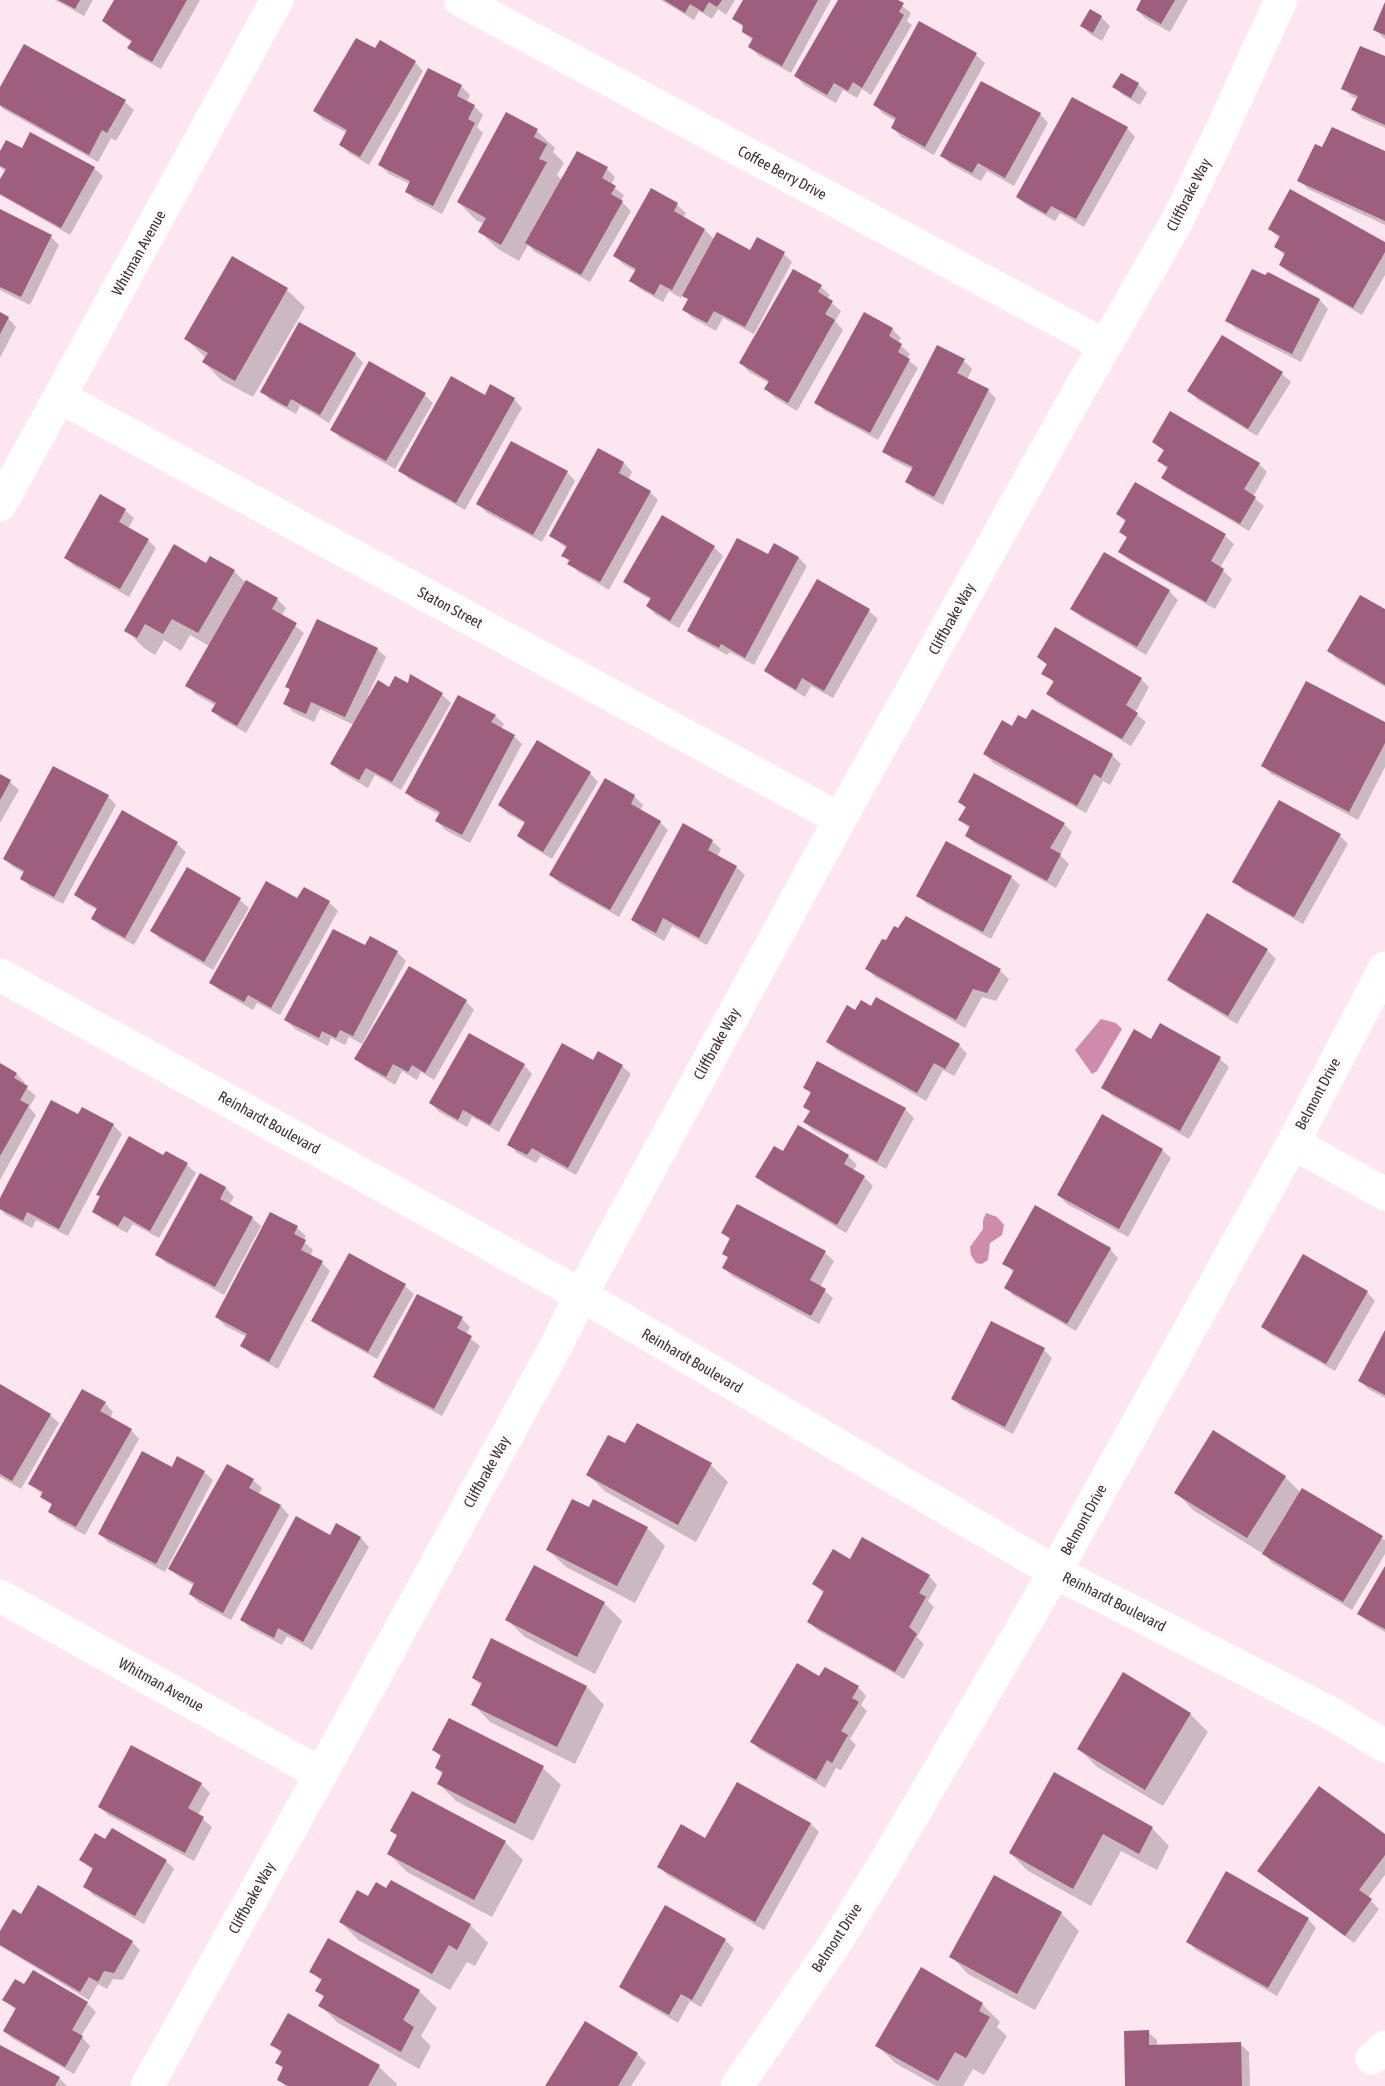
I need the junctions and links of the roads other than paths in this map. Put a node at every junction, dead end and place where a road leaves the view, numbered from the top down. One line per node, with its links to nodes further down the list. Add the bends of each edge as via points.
1 (278, 0): 5 (street, Whitman Avenue)
2 (460, 0): 4 (street, Coffee Berry Drive)
3 (1281, 0): 4 (street, Cliffbrake Way, via 1177,221)
4 (1104, 345): 7 (street, Cliffbrake Way)
5 (60, 397): 6 (street, Whitman Avenue); 7 (street, Staton Street)
6 (0, 505)
7 (840, 819): 12 (street, Cliffbrake Way)
8 (1385, 969): 10 (street, Belmont Drive)
9 (0, 975): 12 (street, Reinhardt Boulevard)
10 (1293, 1143): 11 (street); 13 (street, Belmont Drive)
11 (1385, 1194)
12 (581, 1295): 13 (street, Reinhardt Boulevard); 16 (street, Cliffbrake Way)
13 (1055, 1572): 15 (street, Reinhardt Boulevard, via 1332,1714); 18 (street, Belmont Drive, via 842,1932)
14 (0, 1596): 16 (street, Whitman Avenue)
15 (1385, 1746)
16 (321, 1774): 17 (street, Cliffbrake Way)
17 (147, 2086)
18 (737, 2086)

